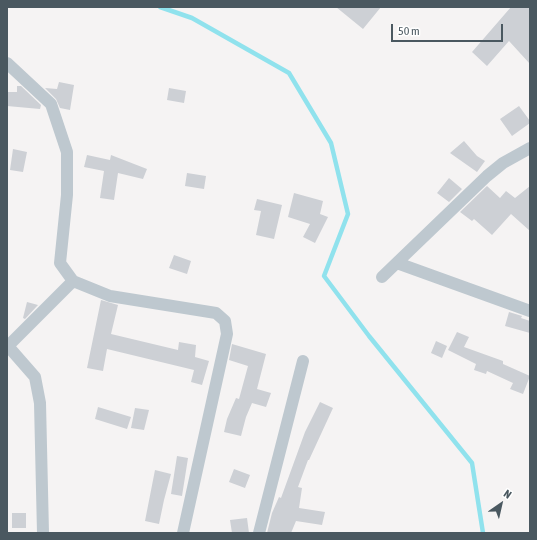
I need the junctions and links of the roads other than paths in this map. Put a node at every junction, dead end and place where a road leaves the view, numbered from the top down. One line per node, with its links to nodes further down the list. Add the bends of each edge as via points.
1 (7, 63): 5 (street, via 51,104 67,152 67,195 60,263)
2 (530, 148): 3 (street, via 503,163 487,176)
3 (397, 264): 4 (street); 6 (street)
4 (382, 277)
5 (73, 281): 7 (street); 10 (street, via 110,296 216,313 226,321 227,334)
6 (530, 311)
7 (8, 346): 9 (street, via 35,377 40,403)
8 (303, 361): 11 (street)
9 (43, 533)
10 (183, 533)
11 (259, 533)

